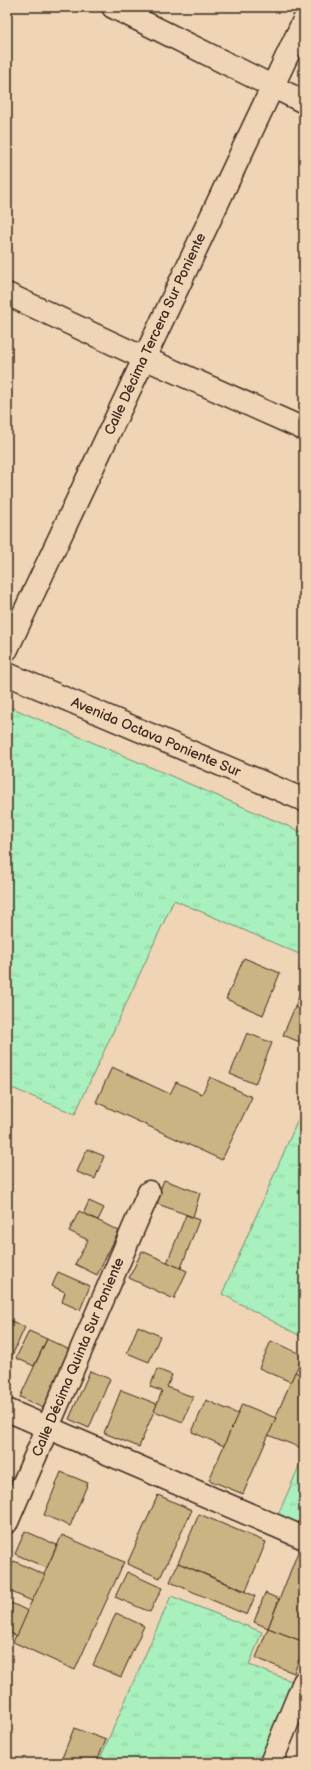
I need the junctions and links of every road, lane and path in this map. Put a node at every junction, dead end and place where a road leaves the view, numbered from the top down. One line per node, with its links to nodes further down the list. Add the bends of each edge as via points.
1 (113, 7): 3 (street)
2 (304, 20): 3 (street, Calle Décima Tercera Sur Poniente)
3 (273, 86): 4 (street); 6 (street, Calle Décima Tercera Sur Poniente)
4 (304, 102)
5 (7, 294): 6 (street)
6 (144, 358): 7 (street); 8 (street, Calle Décima Tercera Sur Poniente)
7 (304, 429)
8 (7, 649)
9 (7, 674): 10 (street, Avenida Octava Poniente Sur)
10 (304, 800)
11 (149, 1192): 13 (street, Calle Décima Quinta Sur Poniente)
12 (7, 1410): 13 (street)
13 (47, 1427): 14 (street, Calle Décima Quinta Sur Poniente); 15 (street)
14 (7, 1522)
15 (304, 1538)
16 (304, 1682): 17 (street)
17 (271, 1763)

